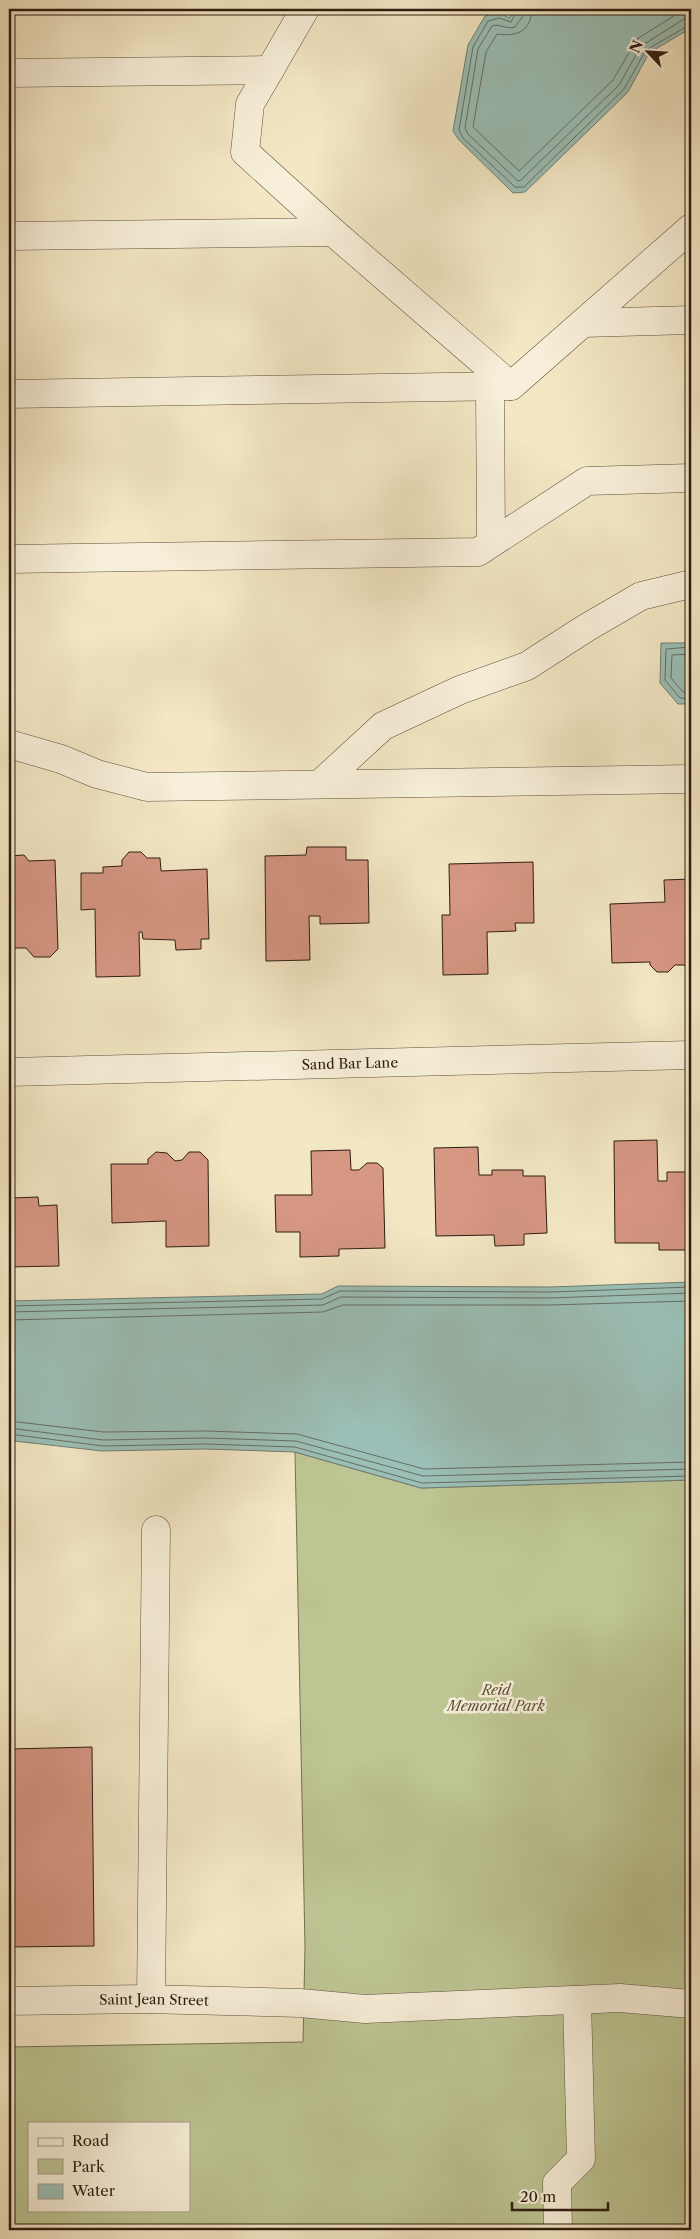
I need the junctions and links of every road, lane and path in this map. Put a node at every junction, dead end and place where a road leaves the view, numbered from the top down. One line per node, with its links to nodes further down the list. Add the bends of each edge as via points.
1 (305, 9): 2 (street)
2 (270, 70): 3 (street); 5 (street, via 250,104 245,152)
3 (9, 74)
4 (691, 228): 8 (street)
5 (332, 232): 6 (street); 9 (street)
6 (9, 236)
7 (691, 320): 8 (street)
8 (582, 323): 9 (street)
9 (500, 386): 10 (street); 12 (street)
10 (9, 394)
11 (691, 478): 12 (street, via 587,481)
12 (491, 543): 13 (street, via 478,552)
13 (9, 559)
14 (691, 584): 17 (street, via 641,596 527,666 460,690 383,726)
15 (9, 744): 17 (street, via 147,787)
16 (691, 779): 17 (street)
17 (320, 784)
18 (691, 1055): 19 (street, Sand Bar Lane)
19 (9, 1072)
20 (156, 1530): 21 (street)
21 (151, 1999): 22 (street, Saint Jean Street, via 365,2009); 23 (street, Saint Jean Street)
22 (577, 2000): 24 (street, Saint Jean Street, via 620,1998); 25 (street, via 580,2159 557,2183)
23 (9, 2001)
24 (691, 2004)
25 (558, 2230)

